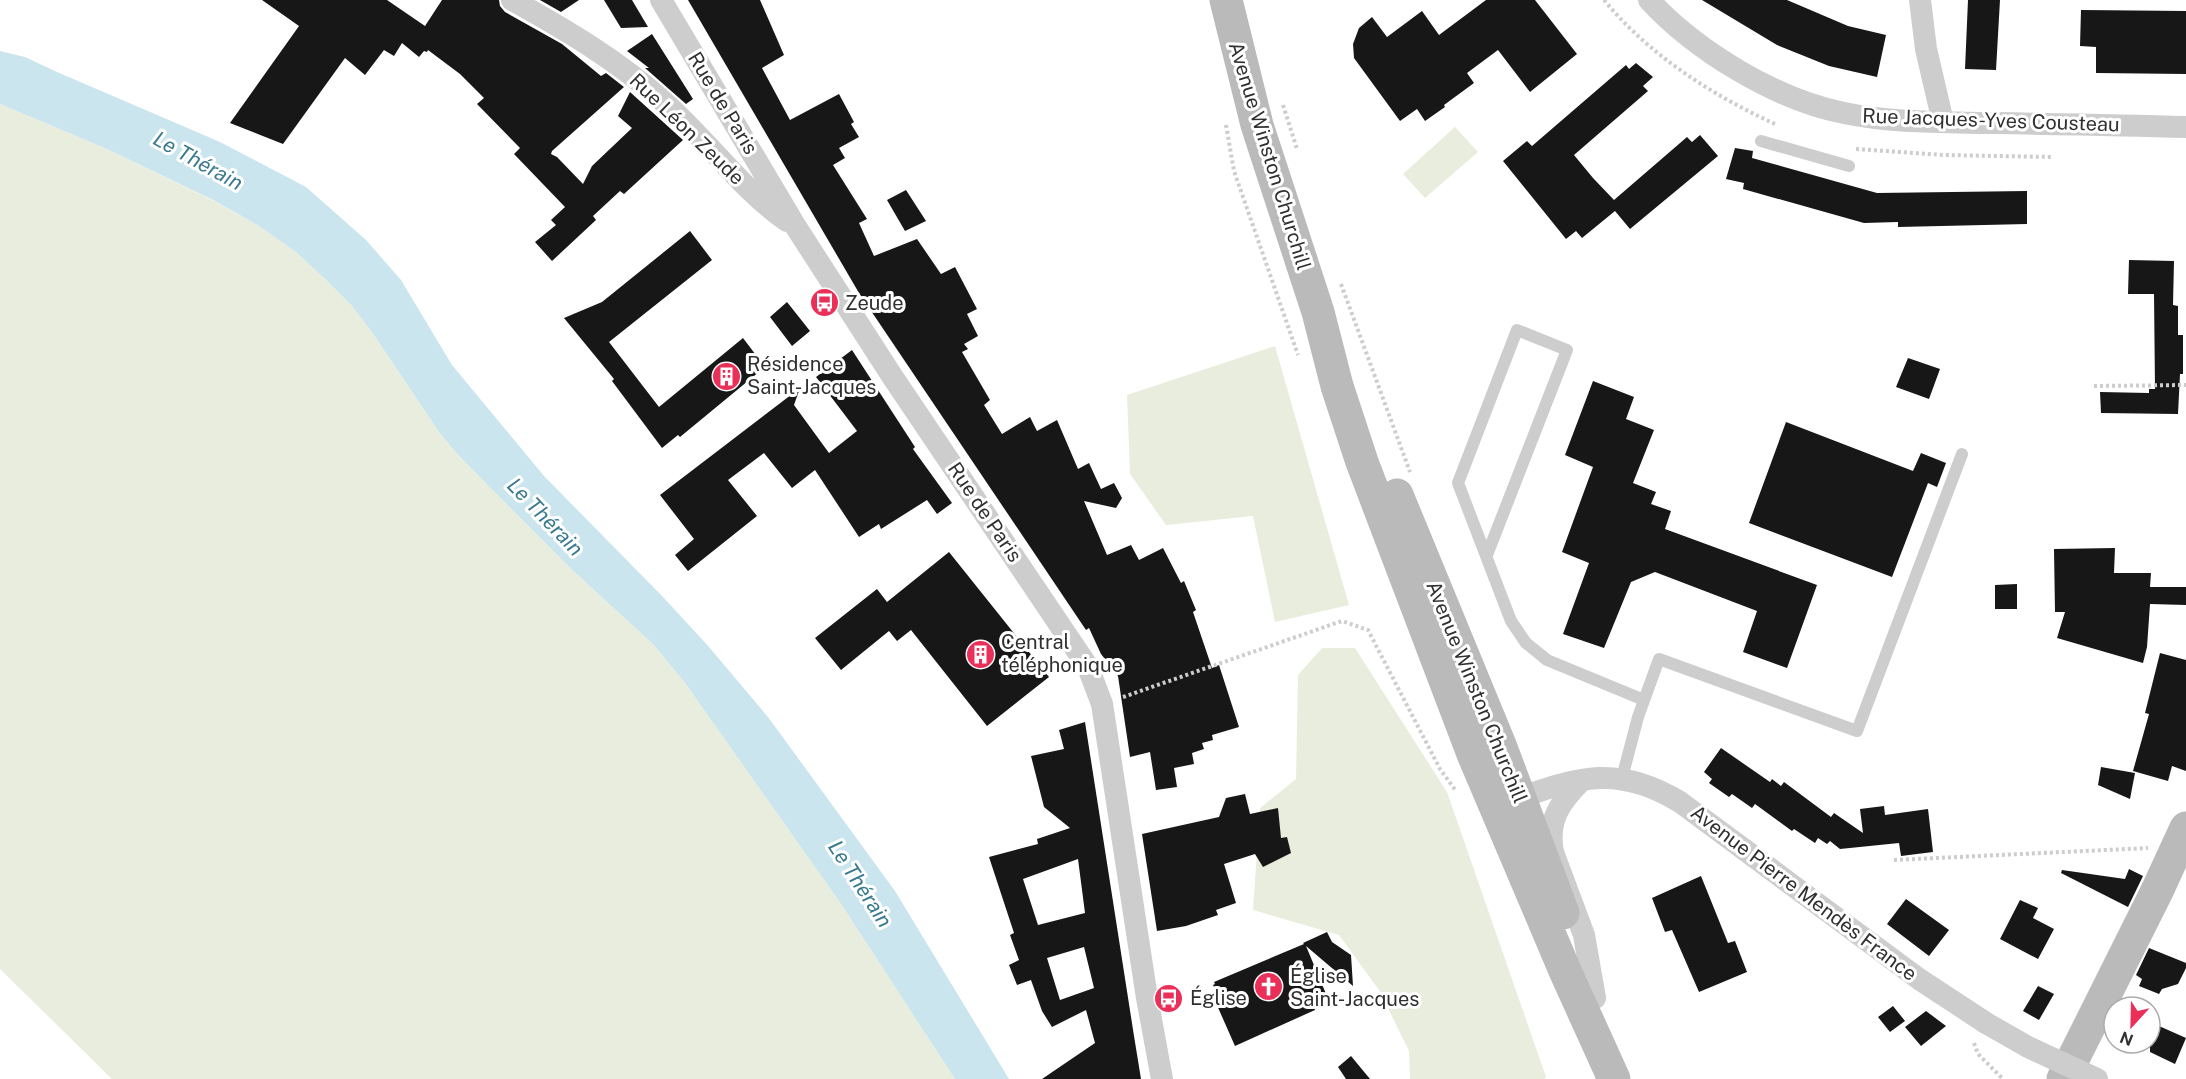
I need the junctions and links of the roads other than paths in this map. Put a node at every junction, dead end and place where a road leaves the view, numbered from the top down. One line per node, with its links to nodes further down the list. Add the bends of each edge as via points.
1 (513, 0): 10 (street, Rue Léon Zeude, via 636,78 681,118 760,200)
2 (661, 0): 10 (street, Rue de Paris)
3 (1226, 0): 16 (main road, Avenue Winston Churchill, via 1257,125 1318,312 1400,500)
4 (1649, 0): 6 (street, Rue Jacques-Yves Cousteau, via 1720,59 1807,102 1865,117)
5 (1920, 0): 6 (street, via 1926,50)
6 (1943, 122): 7 (street, Rue Jacques-Yves Cousteau)
7 (2186, 127)
8 (1761, 141): 9 (lane)
9 (1849, 166)
10 (796, 227): 19 (street, Rue de Paris, via 1093,678 1102,704)
11 (1962, 454): 13 (lane, via 1857,731 1659,659)
12 (1486, 555): 12 (lane, via 1458,483 1516,330 1567,350); 13 (lane, via 1511,621 1526,643 1547,660)
13 (1644, 700): 14 (lane)
14 (1622, 778): 15 (street, Avenue Pierre Mendès France); 23 (street, Avenue Pierre Mendès France, bridge, via 1650,785 1680,802 1919,979 1986,1023)
15 (1582, 780): 16 (street, Avenue Pierre Mendès France); 18 (street, via 1553,819 1551,841 1584,935)
16 (1508, 802): 18 (main road, Avenue Winston Churchill); 20 (main road, Avenue Winston Churchill, via 1566,973)
17 (2182, 837): 22 (main road)
18 (1595, 998): 21 (main road, Avenue Winston Churchill)
19 (1162, 1079)
20 (1614, 1079)
21 (1620, 1079)
22 (2063, 1079)
23 (2097, 1079)

